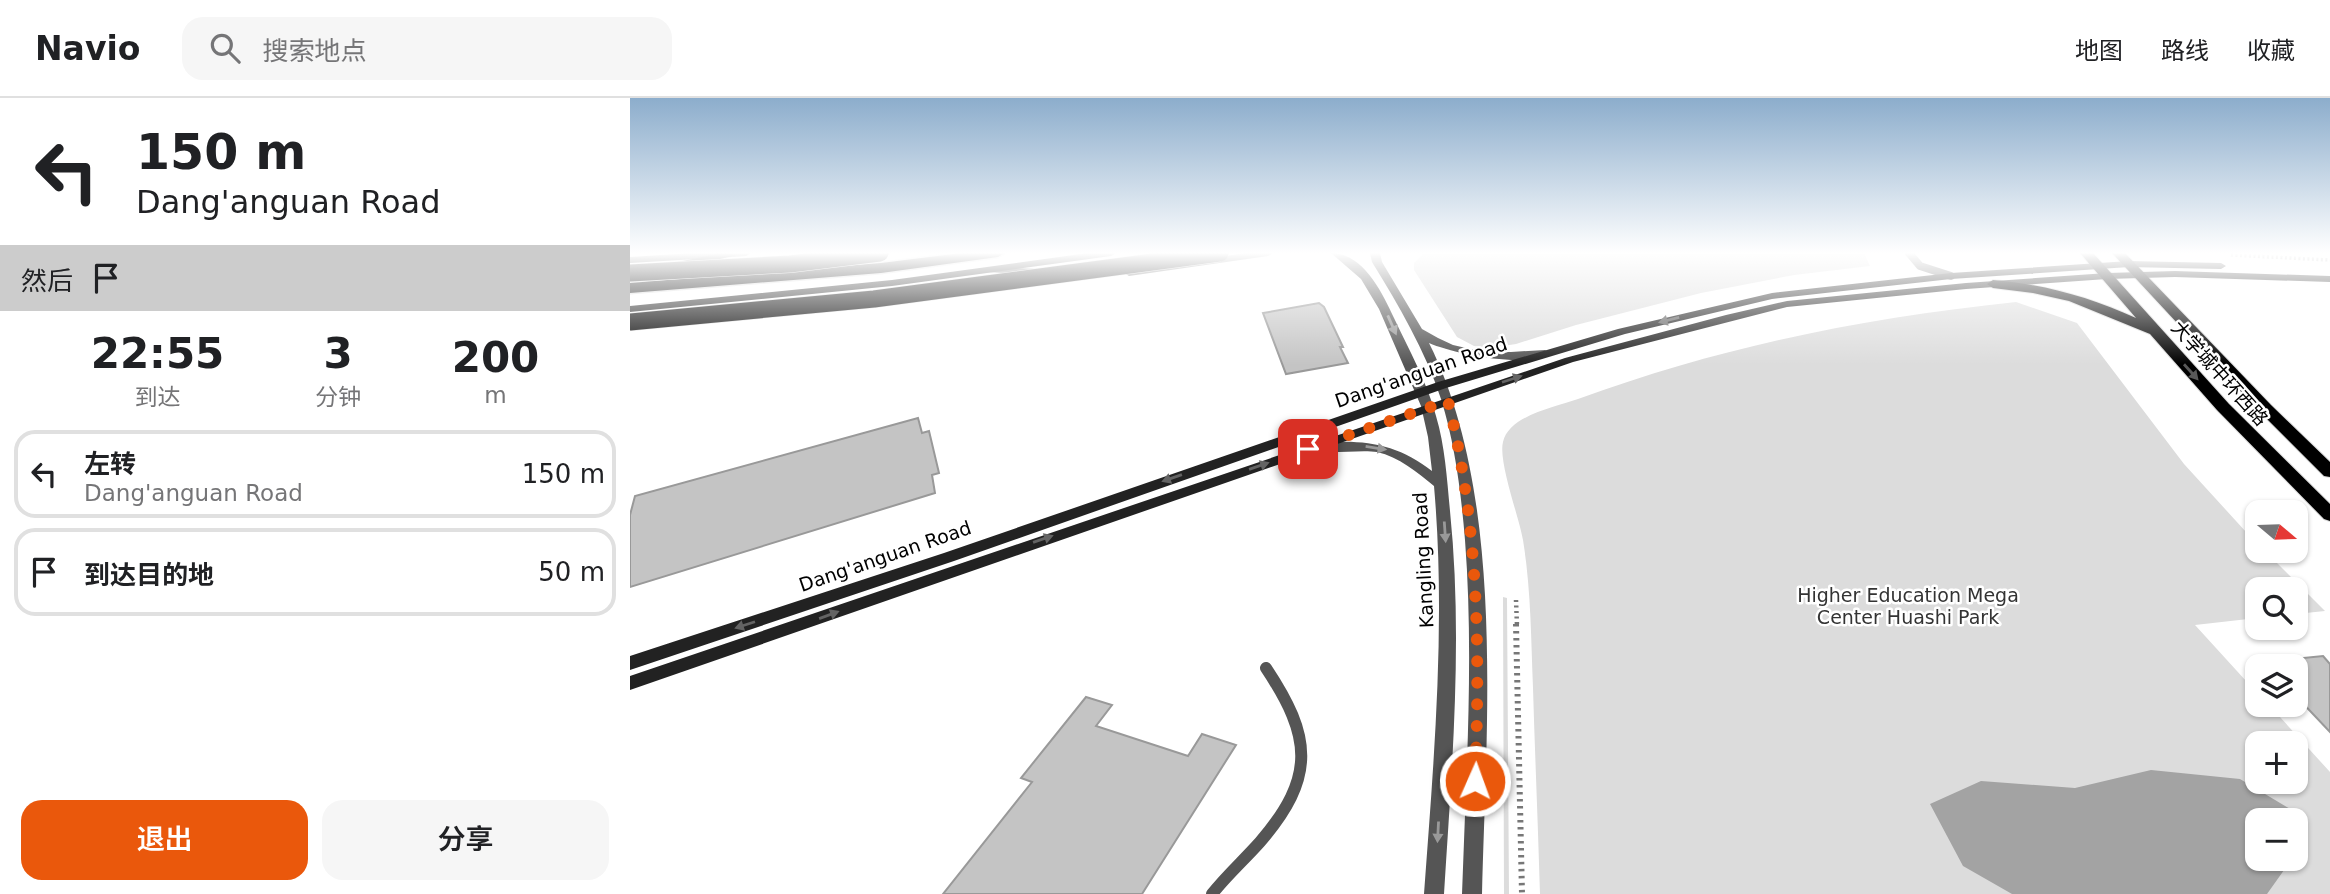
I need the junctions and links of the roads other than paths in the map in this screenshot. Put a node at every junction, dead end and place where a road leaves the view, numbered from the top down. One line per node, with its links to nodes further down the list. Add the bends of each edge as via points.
1 (805, 290): 10 (main road)
2 (941, 290): 11 (highway, bridge)
3 (1373, 290): 16 (street, Kangling Road, one-way to 16)
4 (1394, 290): 12 (street)
5 (1824, 290): 14 (main road, Dang'anguan Road, one-way to 14, via 1772,296)
6 (1935, 290): 15 (main road, Dang'anguan Road, one-way to 6, via 1776,307)
7 (2039, 290): 13 (main road, via 2115,313)
8 (2119, 290): 13 (main road, 大学城中环西路)
9 (2154, 290): 18 (main road, 大学城中环西路)
10 (630, 309)
11 (630, 322)
12 (1418, 331): 14 (street, via 1446,347 1477,355); 15 (street)
13 (2160, 337): 20 (main road, 大学城中环西路, one-way to 20)
14 (1545, 353): 15 (main road, Dang'anguan Road)
15 (1445, 393): 16 (main road, Dang'anguan Road); 26 (street, via 1463,463 1475,565 1478,700)
16 (1425, 400): 17 (main road, Dang'anguan Road); 19 (street, Kangling Road); 21 (main road, Dang'anguan Road, one-way to 21)
17 (1308, 449): 19 (street, one-way to 19, via 1351,445 1391,450); 23 (main road, Dang'anguan Road, one-way to 17)
18 (2330, 472)
19 (1440, 484): 25 (street, Kangling Road, one-way to 25, via 1448,639)
20 (2330, 515)
21 (630, 663)
22 (1266, 668): 24 (lane, via 1295,714 1303,750 1300,775 1274,825)
23 (630, 683)
24 (1212, 894)
25 (1434, 894)
26 (1472, 894)

